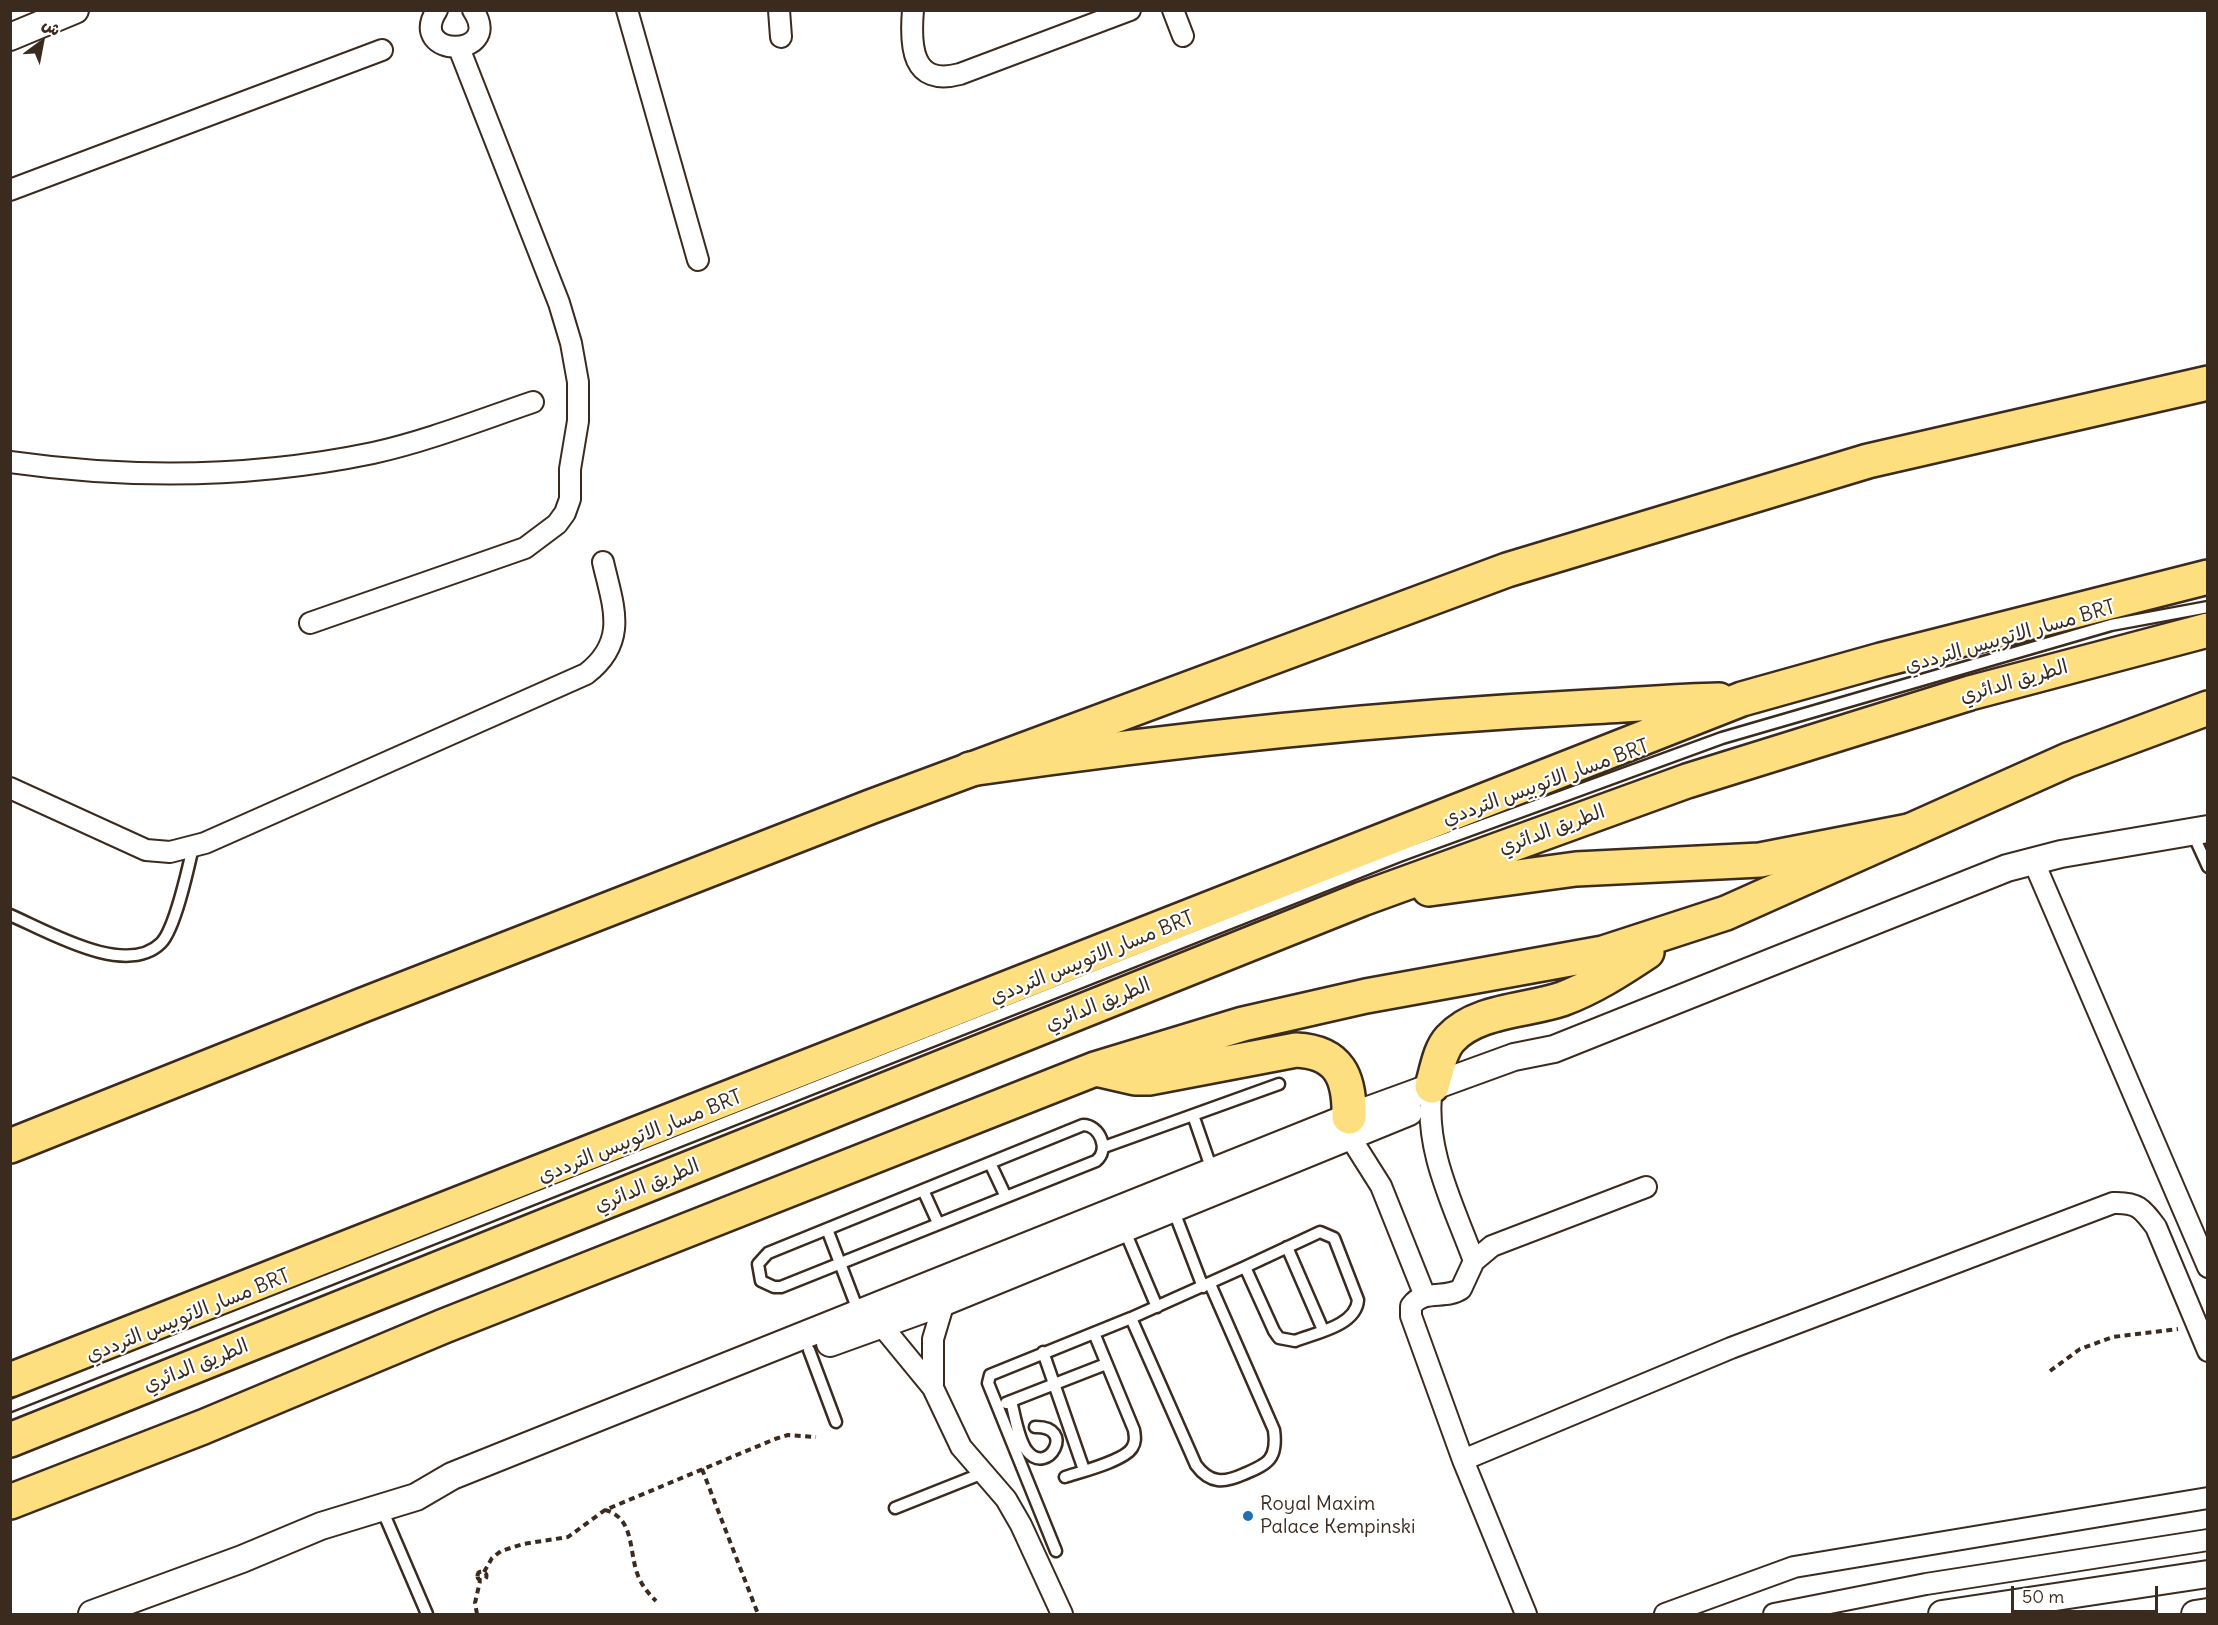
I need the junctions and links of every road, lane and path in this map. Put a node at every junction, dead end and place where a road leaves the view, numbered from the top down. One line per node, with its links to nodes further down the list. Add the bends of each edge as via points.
1 (75, 10): 10 (street)
2 (437, 10): 12 (street, via 432,24 434,35 442,45)
3 (473, 10): 12 (street, via 479,23 477,34 470,44)
4 (627, 10): 15 (street)
5 (779, 10): 11 (street)
6 (913, 10): 7 (street, via 914,55 930,72 945,76 960,74)
7 (1130, 10)
8 (1173, 10): 9 (street)
9 (1183, 36)
10 (10, 37)
11 (781, 37)
12 (459, 48): 22 (street, via 571,343 579,401 570,499 557,524 525,548)
13 (382, 50): 14 (street)
14 (10, 190)
15 (698, 260)
16 (2208, 383): 26 (highway, via 1868,461 1507,570)
17 (533, 402): 18 (street, via 422,440 277,469 128,473)
18 (10, 462)
19 (603, 562): 30 (street, via 614,611 614,637 603,658 586,674)
20 (2208, 577): 24 (highway)
21 (2208, 607): 75 (lane, مسار الاتوبيس الترددي BRT, via 2111,626 1722,738 1644,766 1399,856)
22 (310, 623)
23 (2208, 630): 33 (highway, الطريق الدائري, via 1970,693 1687,781)
24 (1742, 699): 26 (highway, via 1510,710 1291,728 1134,745); 71 (highway)
25 (2208, 708): 29 (highway, via 2068,760)
26 (970, 769): 41 (highway)
27 (10, 788): 30 (street, via 136,847 170,852)
28 (2200, 830): 31 (street); 32 (lane)
29 (1909, 831): 33 (highway, via 1760,860 1576,869); 35 (highway)
30 (193, 847): 34 (lane, via 179,904 162,943 140,956 98,954)
31 (2034, 860): 38 (street, via 1554,1049 1524,1054); 56 (street)
32 (2208, 867)
33 (1362, 899): 80 (highway, الطريق الدائري)
34 (10, 915)
35 (1680, 930): 36 (highway, via 1603,953 1366,996 1243,1024); 38 (highway, via 1623,968 1572,994 1485,1019 1459,1031 1441,1055)
36 (1095, 1069): 40 (highway, via 1149,1078 1296,1050 1316,1051 1341,1070 1347,1087); 88 (highway)
37 (1279, 1084): 39 (lane)
38 (1431, 1095): 40 (street); 53 (street, via 1434,1151)
39 (1193, 1115): 42 (lane); 44 (lane)
40 (1350, 1127): 44 (street); 48 (street); 59 (street, via 1378,1180)
41 (10, 1146)
42 (1104, 1147): 43 (lane, via 1093,1127 1083,1125); 47 (lane, via 1096,1161)
43 (990, 1163): 46 (lane); 47 (lane)
44 (1213, 1173): 58 (street)
45 (1646, 1187): 53 (street, via 1492,1246)
46 (923, 1190): 49 (lane); 50 (lane)
47 (1005, 1197): 49 (lane)
48 (1173, 1208): 51 (street); 57 (lane)
49 (938, 1223): 54 (lane)
50 (827, 1229): 54 (lane); 54 (lane, via 768,1253 758,1264 758,1272 762,1281 774,1287)
51 (1124, 1229): 58 (street); 60 (lane)
52 (1287, 1247): 55 (lane); 64 (lane); 64 (lane, via 1320,1232 1334,1238 1358,1308 1348,1319)
53 (1474, 1261): 59 (street, via 1461,1289)
54 (840, 1263): 62 (lane)
55 (1245, 1267): 57 (lane); 64 (lane, via 1279,1338 1295,1341)
56 (2208, 1267)
57 (1207, 1285): 60 (lane); 61 (lane, via 1274,1430 1276,1443 1266,1465 1229,1481 1204,1476)
58 (942, 1292): 62 (street); 73 (street, via 933,1339)
59 (1425, 1296): 81 (street, via 1411,1306 1411,1316)
60 (1157, 1307): 61 (lane)
61 (1131, 1318): 65 (lane)
62 (871, 1320): 66 (street); 73 (street); 86 (street, via 452,1476)
63 (2196, 1323): 67 (street); 70 (path, via 2166,1332 2113,1336 2080,1349); 81 (street, via 2156,1227 2143,1210 2129,1202 2113,1203 1731,1348)
64 (1323, 1330)
65 (1094, 1333): 68 (lane); 69 (lane)
66 (809, 1350): 77 (lane); 86 (street, via 456,1492)
67 (2208, 1351)
68 (1043, 1352): 72 (lane); 76 (lane, via 990,1375 988,1383)
69 (1106, 1364): 72 (lane); 83 (lane, via 1135,1440 1123,1456)
70 (2050, 1371)
71 (10, 1380)
72 (1054, 1384): 74 (lane); 83 (lane)
73 (933, 1388): 84 (street, via 961,1447)
74 (1011, 1401): 76 (lane); 78 (lane, via 1026,1450 1034,1457 1044,1458 1053,1453 1057,1443 1054,1433 1045,1427)
75 (10, 1406)
76 (998, 1406): 93 (lane)
77 (836, 1422)
78 (1035, 1427)
79 (816, 1437): 82 (path, via 788,1435)
80 (10, 1440)
81 (1463, 1460): 102 (street)
82 (702, 1469): 91 (path); 100 (path)
83 (1084, 1470): 85 (lane)
84 (983, 1473): 90 (lane); 101 (street, via 998,1487 1022,1525)
85 (1065, 1477)
86 (416, 1497): 89 (street)
87 (2208, 1498): 103 (street, via 1794,1567)
88 (10, 1502)
89 (381, 1507): 97 (street, via 321,1526); 98 (lane)
90 (895, 1509)
91 (605, 1510): 95 (path, via 624,1521 639,1578); 99 (path, via 568,1537 501,1551 478,1575)
92 (2208, 1540): 104 (street, via 1926,1584)
93 (1056, 1551)
94 (2208, 1574): 105 (street)
95 (656, 1601)
96 (2208, 1612): 106 (street)
97 (92, 1614)
98 (427, 1614)
99 (477, 1614)
100 (758, 1614)
101 (1062, 1614)
102 (1526, 1614)
103 (1665, 1614)
104 (1774, 1614)
105 (1943, 1614)
106 (2195, 1614)

